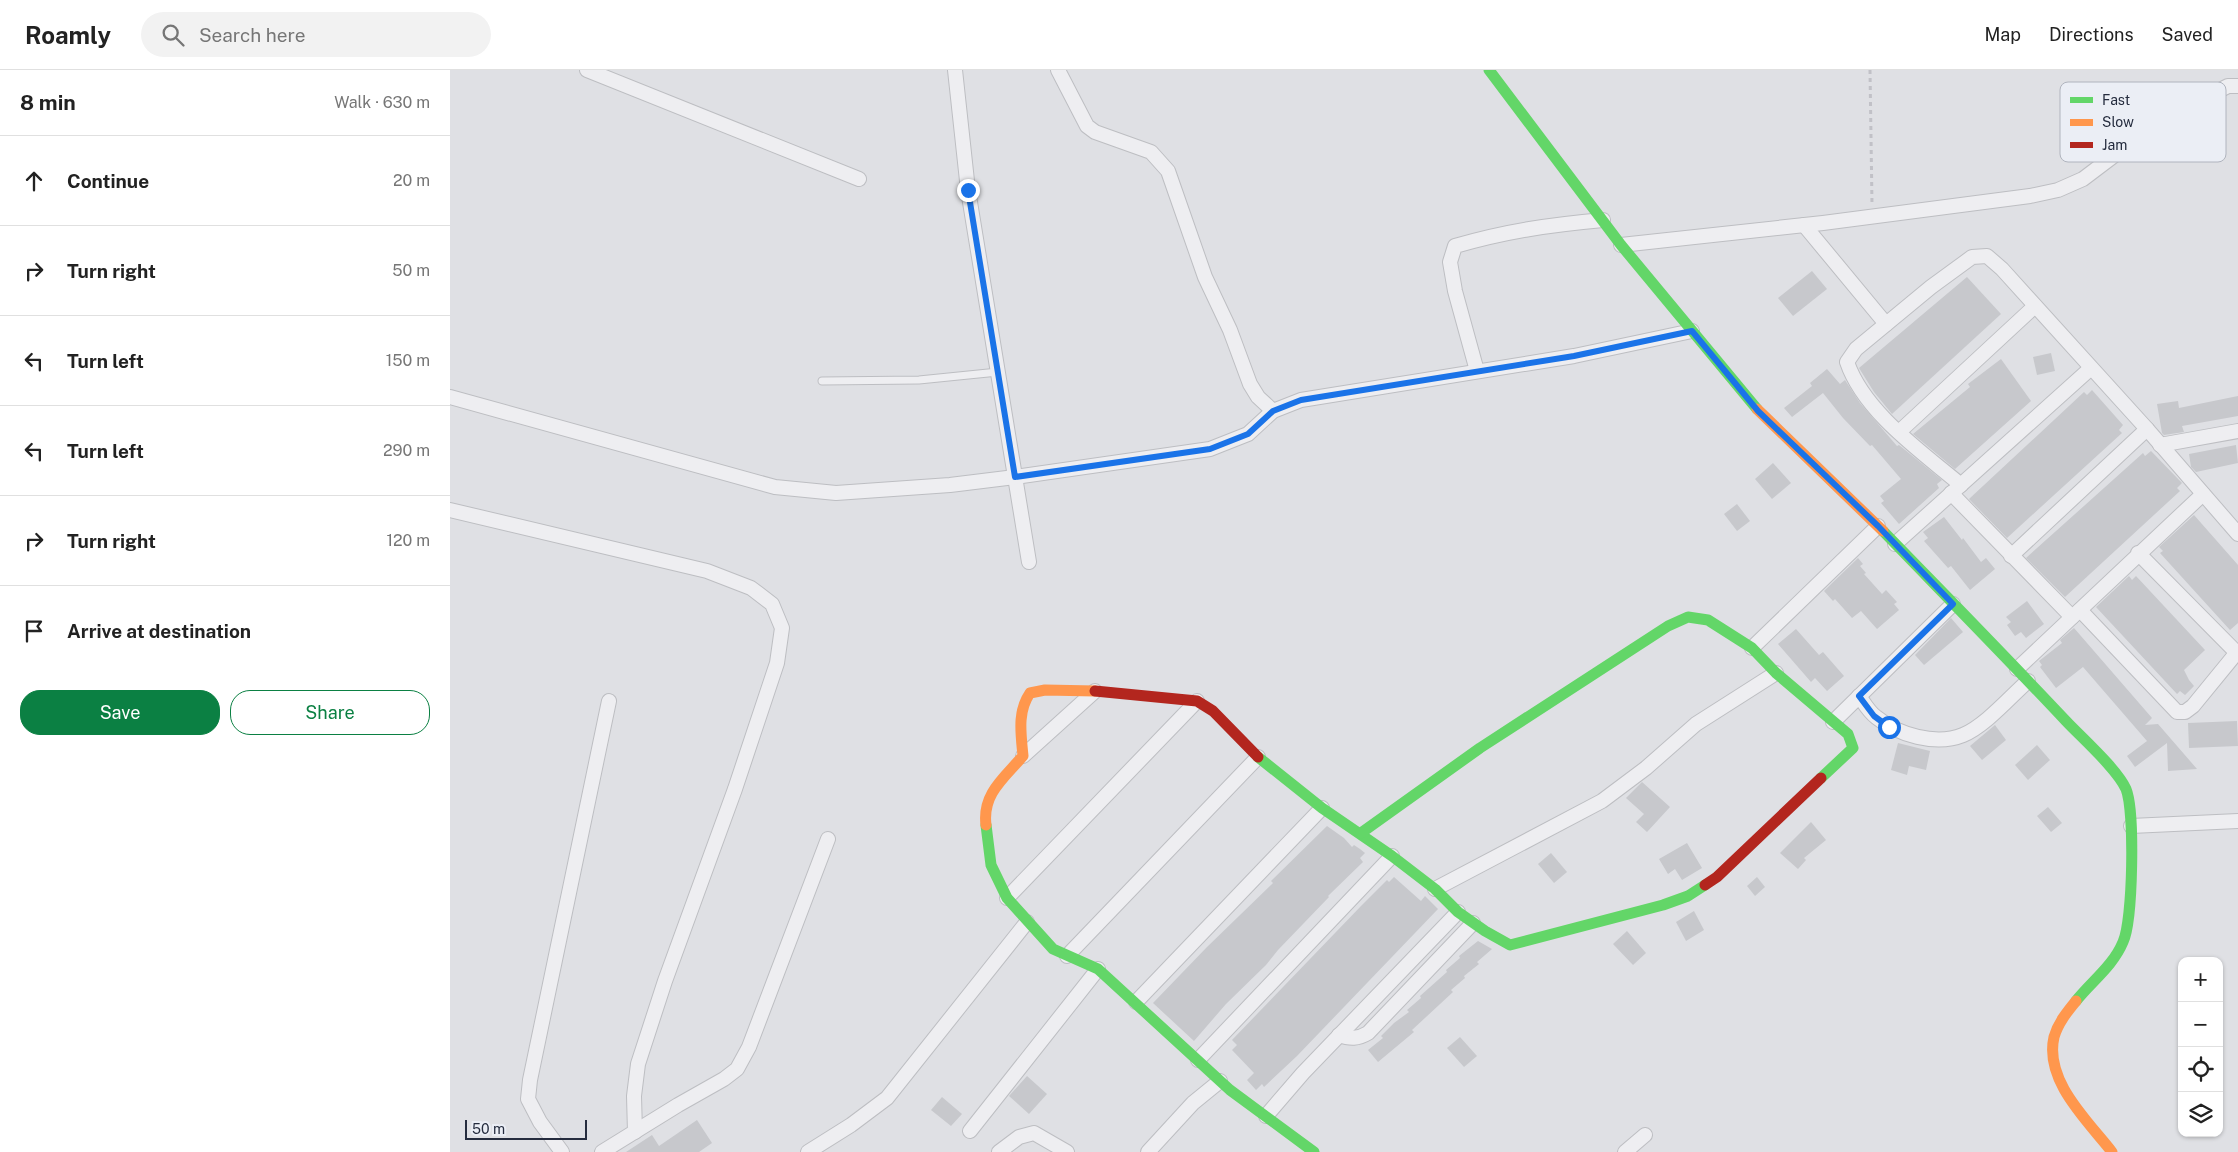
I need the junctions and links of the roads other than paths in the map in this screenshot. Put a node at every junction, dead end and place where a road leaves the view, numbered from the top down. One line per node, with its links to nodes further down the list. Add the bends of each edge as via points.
1 (587, 70): 6 (street)
2 (955, 70): 15 (street, via 968,190)
3 (1058, 70): 18 (street, via 1087,126 1151,152 1168,171 1205,277 1250,384)
4 (1489, 70): 7 (street)
5 (2105, 162): 8 (street, via 2083,179 2058,190 2030,196)
6 (859, 179)
7 (1603, 220): 9 (street); 14 (street, via 1538,226 1454,246 1450,262)
8 (1804, 225): 9 (street); 11 (street)
9 (1621, 245): 12 (street)
10 (2035, 306): 11 (street, via 1987,256 1972,257); 13 (street); 21 (street)
11 (1886, 324): 21 (street, via 1856,349 1847,362 1853,378)
12 (1692, 331): 14 (street, via 1574,356); 27 (street, via 1758,411)
13 (2090, 368): 19 (street); 24 (street)
14 (1476, 371): 18 (street, via 1301,400)
15 (998, 372): 16 (lane, via 919,380); 23 (street)
16 (822, 381)
17 (450, 397): 23 (street, via 775,487 836,492)
18 (1273, 411): 23 (street, via 1248,434 1210,449)
19 (2147, 429): 22 (street); 31 (street)
20 (2238, 431): 22 (street)
21 (1899, 432): 24 (street)
22 (2160, 445): 25 (street)
23 (1015, 477): 32 (street)
24 (1956, 489): 29 (street); 31 (street)
25 (2203, 494): 28 (street); 30 (street)
26 (450, 510): 66 (street, via 707,571 751,588 772,604 782,628 777,663 638,1064)
27 (1878, 526): 29 (street); 35 (street)
28 (2238, 534)
29 (1895, 544): 33 (street)
30 (2138, 553): 34 (street); 36 (street)
31 (2012, 556): 34 (street)
32 (1029, 562)
33 (1953, 604): 37 (street); 41 (street)
34 (2076, 613): 36 (street, via 2177,712 2193,706); 37 (street)
35 (1752, 648): 38 (street); 50 (street, via 1708,620 1688,617 1668,626 1480,748)
36 (2238, 652)
37 (2018, 669): 39 (street)
38 (1776, 673): 44 (street); 53 (street, via 1696,724 1602,801)
39 (2028, 681): 41 (street, via 1980,724 1964,735 1948,739 1918,737 1889,727 1874,716); 49 (street, via 2125,788 2130,803)
40 (1094, 691): 43 (street); 45 (street); 45 (street, via 1030,692 1022,702)
41 (1859, 696): 44 (street)
42 (609, 701): 68 (street, via 528,1099)
43 (1197, 702): 46 (street, via 1213,711); 54 (street)
44 (1833, 722): 57 (street, via 1848,734 1853,748 1718,877 1688,896 1510,945)
45 (1023, 756): 54 (street, via 991,793 984,811 991,865)
46 (1258, 757): 47 (street); 58 (street)
47 (1322, 808): 50 (street); 60 (street)
48 (2238, 821): 49 (street)
49 (2131, 826): 76 (street, via 2127,932 2122,949 2074,1001 2052,1045 2054,1069 2062,1085)
50 (1361, 833): 52 (street)
51 (828, 839): 66 (street, via 749,1046 737,1069)
52 (1392, 856): 53 (street); 62 (street)
53 (1434, 889): 55 (street)
54 (1007, 898): 56 (street)
55 (1458, 912): 57 (street); 61 (street)
56 (1027, 922): 58 (street, via 1053,949); 70 (street, via 887,1098)
57 (1474, 923): 61 (street, via 1368,1033 1359,1038)
58 (1067, 956): 59 (street)
59 (1098, 969): 60 (street); 65 (street)
60 (1136, 1002): 62 (street)
61 (1339, 1035): 64 (street)
62 (1198, 1060): 63 (street)
63 (1220, 1081): 64 (street); 73 (street, via 1193,1103)
64 (1266, 1116): 74 (street)
65 (970, 1130)
66 (634, 1132): 69 (street)
67 (1645, 1135): 75 (street)
68 (562, 1152)
69 (602, 1152)
70 (808, 1152)
71 (999, 1152): 72 (street, via 1019,1136 1034,1133)
72 (1067, 1152)
73 (1148, 1152)
74 (1314, 1152)
75 (1625, 1152)
76 (2112, 1152)

